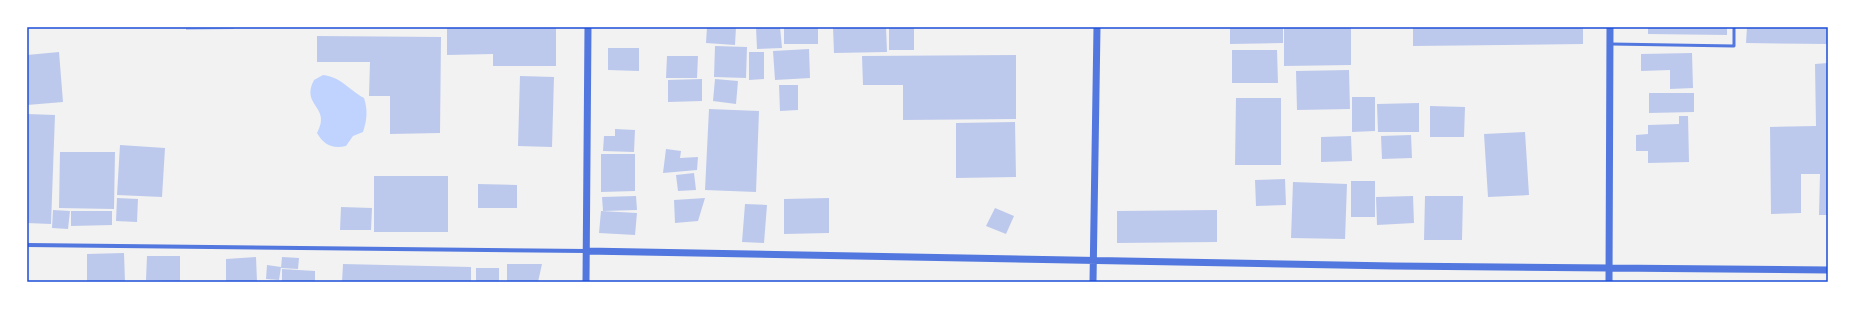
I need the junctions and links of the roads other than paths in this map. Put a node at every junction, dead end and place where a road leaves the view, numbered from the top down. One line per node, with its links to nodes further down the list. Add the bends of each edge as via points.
1 (588, 27): 7 (street)
2 (1097, 27): 8 (street)
3 (1610, 27): 5 (street)
4 (1734, 27): 5 (lane, via 1734,46)
5 (1610, 44): 9 (street)
6 (27, 245): 7 (street)
7 (586, 251): 8 (street); 11 (street)
8 (1093, 261): 9 (street); 12 (street)
9 (1609, 268): 10 (street); 13 (street)
10 (1828, 270)
11 (586, 282)
12 (1093, 282)
13 (1609, 282)

